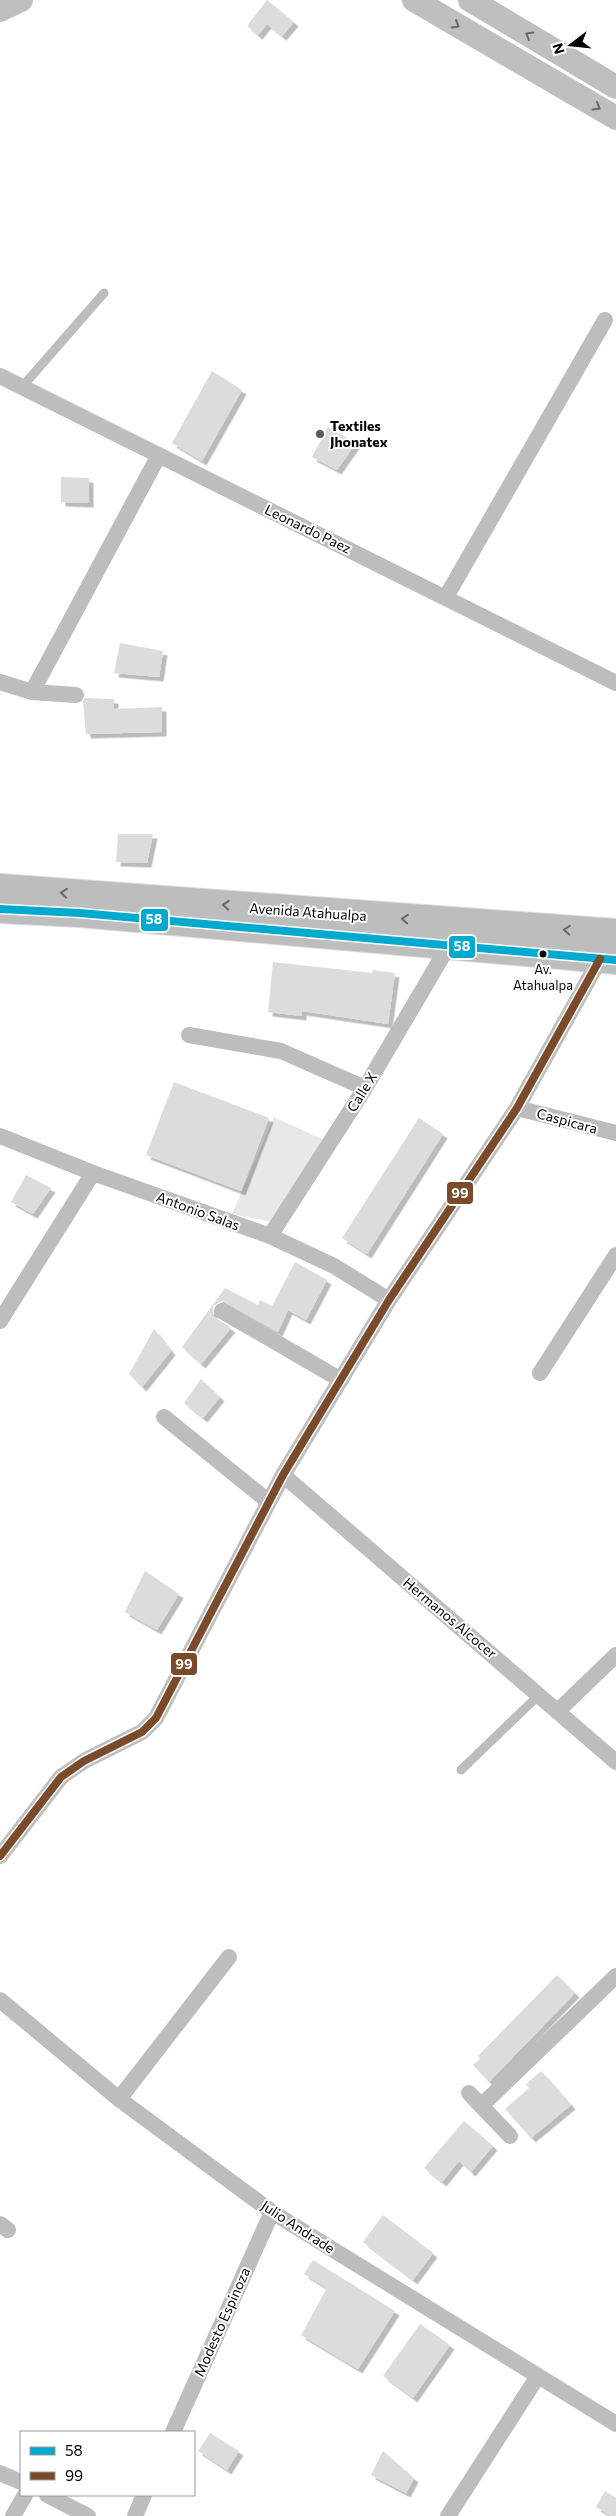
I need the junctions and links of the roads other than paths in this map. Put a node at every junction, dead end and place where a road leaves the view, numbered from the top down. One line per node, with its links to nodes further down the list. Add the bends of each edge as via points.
1 (21, 0): 4 (main road)
2 (414, 0): 6 (main road, one-way to 6)
3 (470, 0): 5 (main road, one-way to 3)
4 (0, 10)
5 (616, 87)
6 (616, 118)
7 (104, 293): 10 (lane)
8 (605, 320): 12 (street)
9 (0, 376): 10 (street, Leonardo Paez)
10 (22, 387): 11 (street, Leonardo Paez)
11 (160, 455): 12 (street, Leonardo Paez); 15 (street)
12 (446, 598): 14 (street, Leonardo Paez)
13 (0, 682): 15 (street)
14 (616, 683)
15 (32, 692): 16 (street)
16 (76, 695)
17 (0, 888): 19 (highway, Avenida Atahualpa, one-way to 17)
18 (0, 909): 20 (highway, Avenida Atahualpa)
19 (616, 933)
20 (449, 945): 21 (highway, Avenida Atahualpa); 23 (street, Calle X)
21 (608, 959): 24 (street)
22 (189, 1035): 23 (street, via 281,1051)
23 (365, 1088): 28 (street, Calle X)
24 (517, 1108): 25 (street, Caspicara); 30 (street)
25 (616, 1134)
26 (0, 1136): 27 (street, Antonio Salas)
27 (93, 1173): 28 (street, Antonio Salas); 32 (street)
28 (270, 1236): 30 (street, Antonio Salas, via 334,1266)
29 (616, 1255): 33 (street)
30 (389, 1300): 34 (street)
31 (222, 1311): 34 (street)
32 (0, 1321)
33 (540, 1372)
34 (341, 1380): 36 (street)
35 (164, 1417): 37 (street)
36 (283, 1475): 37 (street); 39 (street, Hermanos Alcocer)
37 (269, 1502): 43 (street, via 156,1718 142,1732 84,1761 61,1777)
38 (616, 1655): 40 (street)
39 (540, 1694): 40 (street, Hermanos Alcocer); 42 (lane)
40 (558, 1710): 41 (street, Hermanos Alcocer)
41 (616, 1762)
42 (461, 1770)
43 (0, 1856)
44 (229, 1957): 48 (street)
45 (616, 1976): 49 (street)
46 (0, 2000): 48 (street, Julio Andrade)
47 (469, 2092): 49 (street)
48 (119, 2099): 51 (street, Julio Andrade)
49 (481, 2106): 50 (street)
50 (510, 2136)
51 (272, 2212): 52 (street, Julio Andrade); 54 (street, Modesto Espinoza)
52 (538, 2376): 53 (street, Julio Andrade); 63 (street)
53 (616, 2424)
54 (173, 2431)
55 (0, 2472): 56 (street)
56 (20, 2482)
57 (24, 2496): 60 (street)
58 (48, 2496): 61 (street)
59 (144, 2496): 62 (street)
60 (13, 2516)
61 (88, 2516)
62 (135, 2516)
63 (448, 2516)

